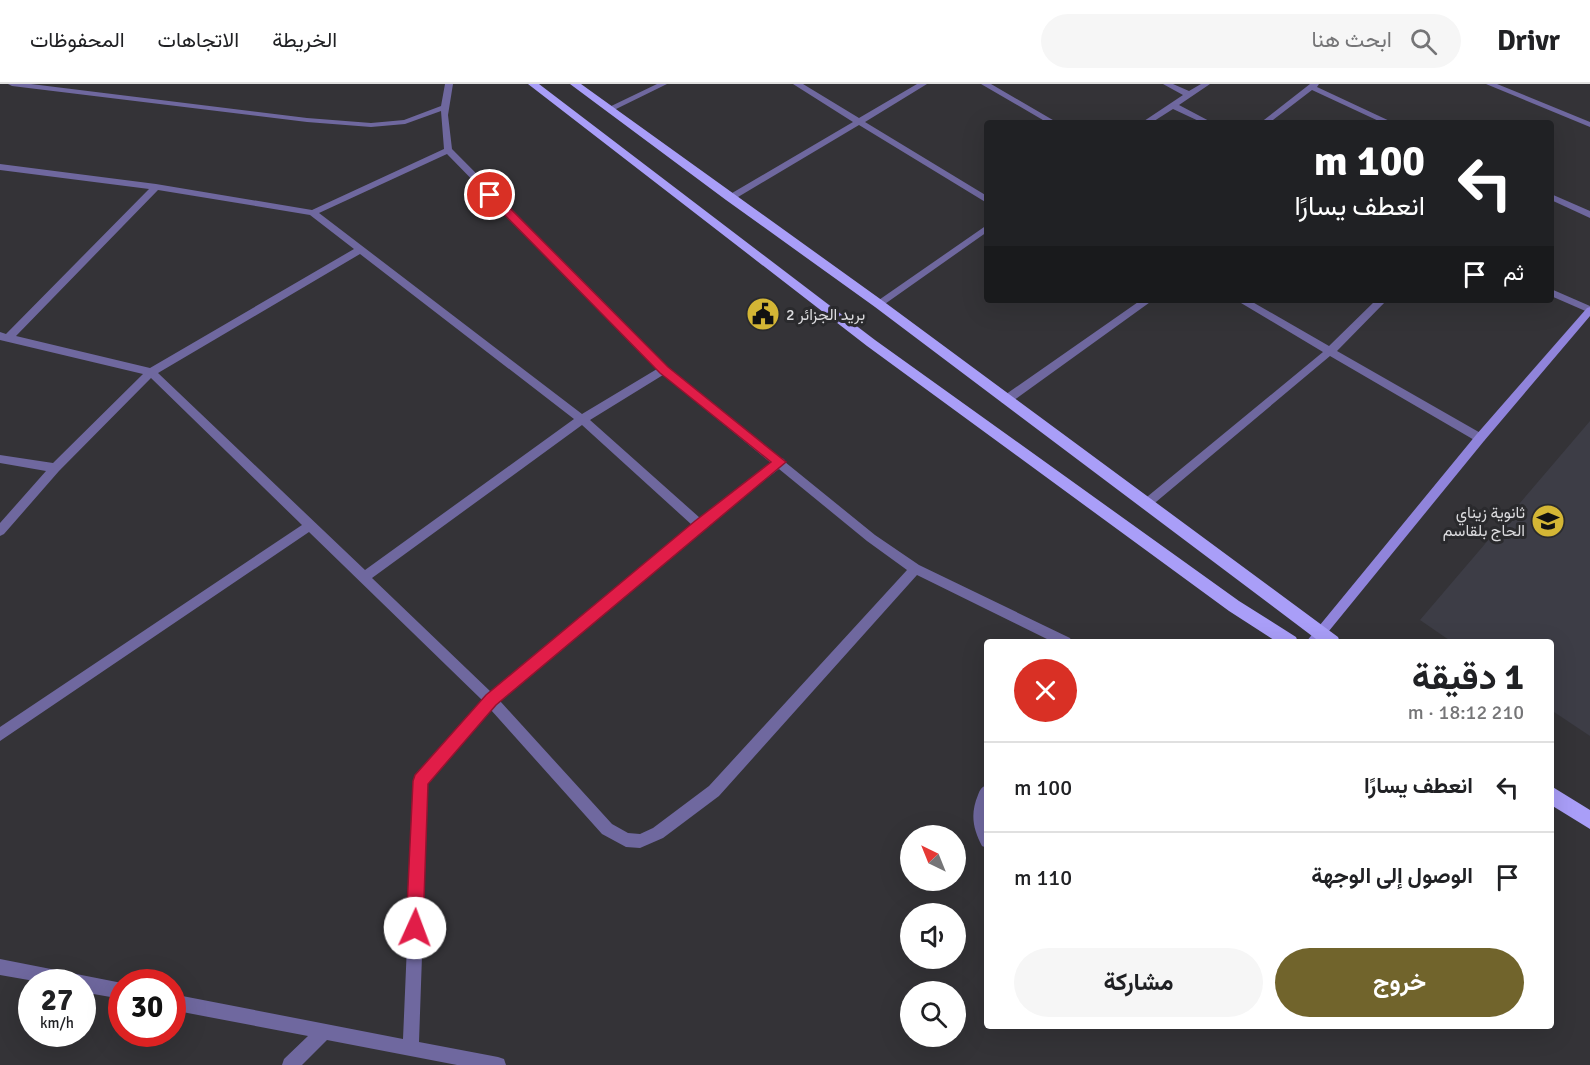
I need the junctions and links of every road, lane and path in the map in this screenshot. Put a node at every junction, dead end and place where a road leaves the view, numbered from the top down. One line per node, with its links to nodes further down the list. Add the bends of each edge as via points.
1 (12, 84): 15 (street, via 371,125 405,122)
2 (449, 84): 15 (street)
3 (533, 84): 57 (main road, via 871,343)
4 (575, 84): 16 (main road)
5 (663, 84): 16 (street)
6 (797, 84): 22 (street)
7 (923, 84): 22 (street)
8 (985, 84): 17 (street)
9 (1167, 84): 13 (street)
10 (1206, 84): 13 (street)
11 (1490, 84): 23 (street)
12 (1313, 85): 20 (street); 21 (street)
13 (1188, 94): 14 (street)
14 (1172, 105): 18 (street); 19 (street)
15 (445, 107): 24 (street)
16 (609, 109): 27 (main road)
17 (1049, 120)
18 (1149, 120)
19 (1203, 120)
20 (1268, 120)
21 (1384, 120)
22 (857, 122): 27 (street); 28 (street)
23 (1590, 125)
24 (448, 150): 30 (street); 42 (street)
25 (0, 167): 26 (street)
26 (156, 188): 30 (street); 40 (street)
27 (730, 198): 38 (main road)
28 (984, 198)
29 (1554, 198): 31 (street)
30 (313, 213): 33 (street)
31 (1590, 215)
32 (984, 230): 38 (street)
33 (359, 250): 43 (street); 45 (street)
34 (1554, 293): 39 (street)
35 (1144, 303): 44 (street)
36 (1246, 303): 41 (street)
37 (1379, 303): 41 (street)
38 (879, 304): 44 (main road)
39 (1590, 310): 46 (main road)
40 (4, 337): 43 (street)
41 (1329, 352): 46 (street); 50 (street)
42 (664, 370): 45 (street); 48 (street)
43 (150, 372): 49 (street); 51 (street)
44 (1006, 400): 50 (main road)
45 (582, 419): 52 (street); 55 (street)
46 (1480, 438): 58 (main road)
47 (0, 459): 49 (street)
48 (780, 462): 52 (street); 54 (street, via 871,538)
49 (55, 468): 53 (street)
50 (1146, 504): 58 (main road)
51 (311, 525): 55 (street); 60 (street)
52 (700, 525): 59 (street)
53 (0, 531)
54 (915, 569): 56 (street); 59 (street, via 714,791 640,841 626,840 607,829)
55 (363, 578): 59 (street)
56 (1060, 639)
57 (1285, 639)
58 (1321, 639)
59 (491, 700): 69 (street, via 421,781)
60 (0, 735)
61 (984, 797): 64 (street, via 979,822)
62 (1554, 797): 63 (main road)
63 (1590, 820)
64 (984, 834)
65 (0, 967): 66 (street)
66 (18, 971)
67 (186, 1005): 68 (street)
68 (324, 1032): 69 (street); 70 (street)
69 (411, 1048): 71 (street)
70 (290, 1065)
71 (498, 1065)

